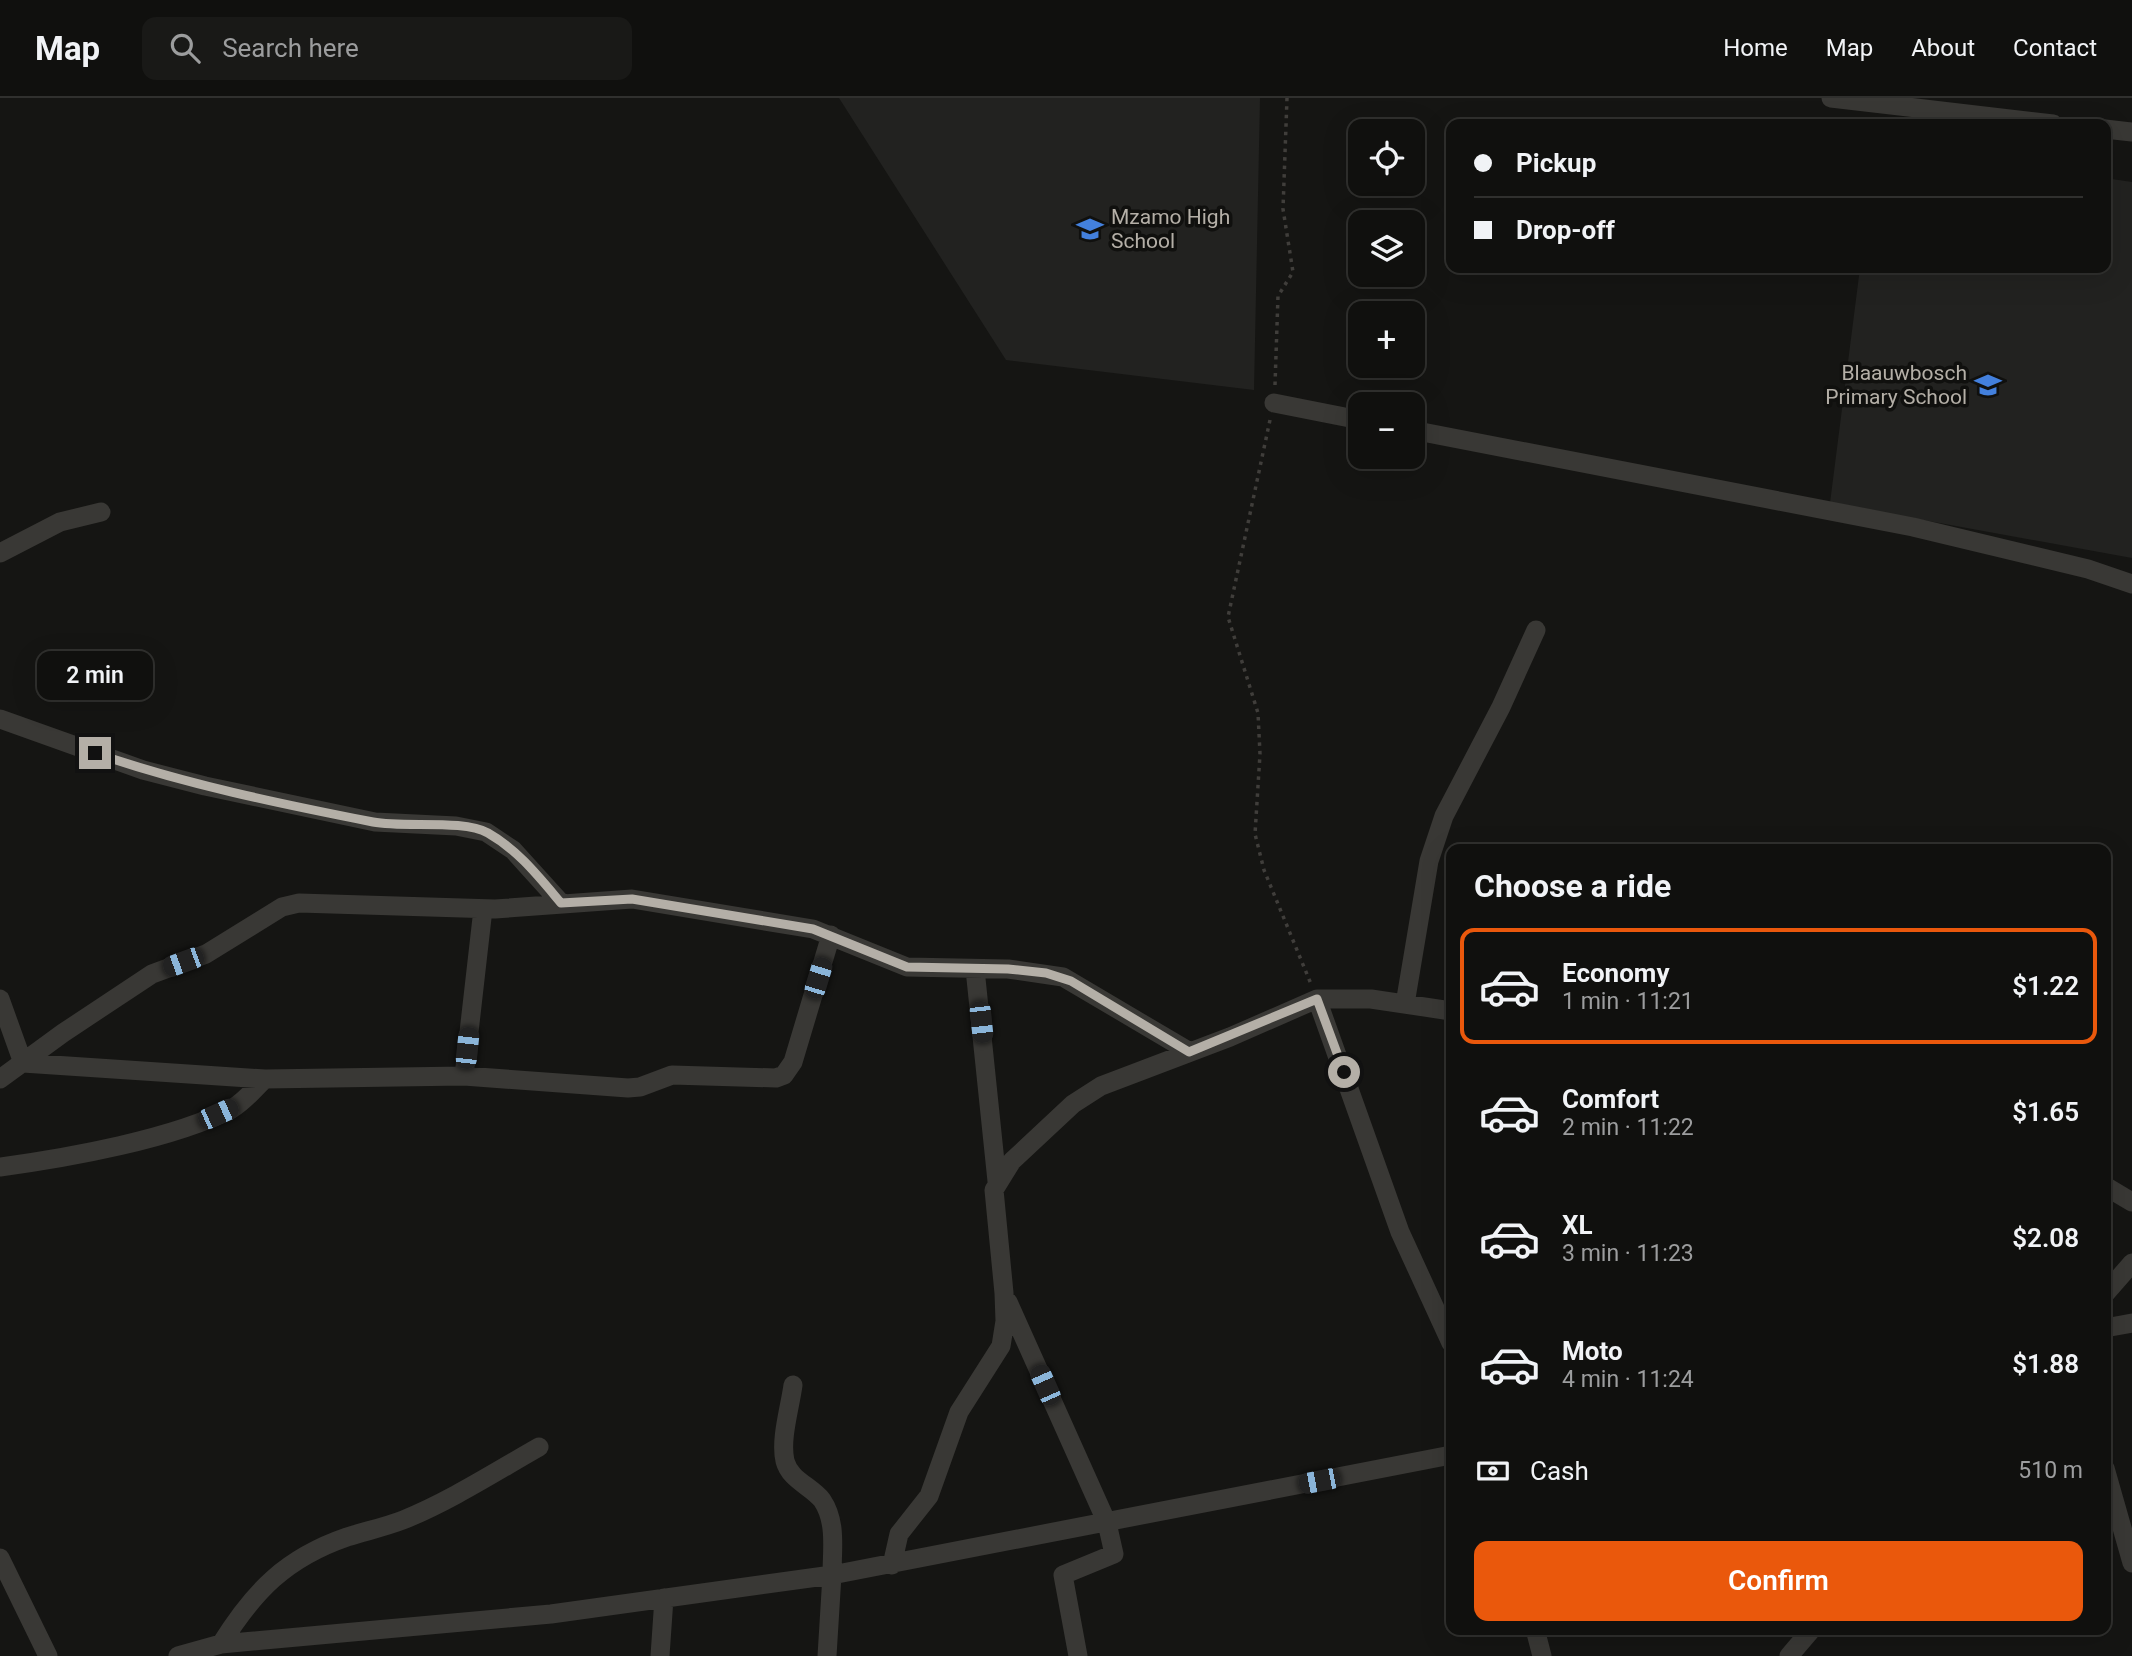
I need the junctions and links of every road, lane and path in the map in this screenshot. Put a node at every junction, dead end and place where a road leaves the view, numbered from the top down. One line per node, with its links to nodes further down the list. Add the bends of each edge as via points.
1 (1286, 98): 6 (path, via 1283,209 1293,272 1278,296)
2 (1831, 98): 3 (street)
3 (2010, 119)
4 (2111, 130): 5 (street)
5 (2132, 132)
6 (1274, 403): 7 (street); 19 (path, via 1227,617 1258,713 1255,834 1264,870)
7 (1348, 418)
8 (1425, 433): 11 (street, via 1913,527)
9 (101, 512): 10 (street, via 60,522)
10 (0, 553)
11 (2132, 584)
12 (1536, 630): 20 (street, via 1444,816 1429,861)
13 (0, 719): 14 (street, via 143,770 205,786 375,822 486,832 520,857)
14 (561, 903): 15 (street); 16 (street, via 632,899)
15 (483, 909): 23 (street, via 317,903 282,907 206,954 152,974); 24 (street)
16 (831, 935): 17 (street, via 897,965); 24 (street, via 793,1062 784,1075 672,1075 628,1088)
17 (975, 969): 22 (street, via 1063,977); 28 (street)
18 (0, 999): 23 (street)
19 (1317, 999): 20 (street); 22 (street); 36 (street, via 1400,1232)
20 (1405, 1004): 21 (street)
21 (1446, 1010)
22 (1189, 1052): 28 (street, via 1101,1086 1073,1104)
23 (23, 1063): 25 (street); 26 (street)
24 (464, 1076): 26 (street)
25 (0, 1079)
26 (265, 1079): 27 (street, via 236,1106 201,1122 91,1151)
27 (0, 1167)
28 (997, 1181): 33 (street, via 993,1199)
29 (2111, 1190): 30 (street)
30 (2132, 1202)
31 (2132, 1263): 32 (street)
32 (2111, 1287)
33 (1004, 1293): 41 (street); 44 (street, via 1001,1346 959,1412 929,1496 898,1534)
34 (2132, 1323): 35 (street)
35 (2111, 1327)
36 (1446, 1332)
37 (793, 1385): 45 (street, via 785,1460 790,1473 821,1500 829,1517)
38 (539, 1447): 49 (street, via 404,1520 300,1558 244,1607)
39 (1446, 1456): 41 (street)
40 (2111, 1489): 43 (street)
41 (1107, 1523): 44 (street); 54 (street, via 1114,1555 1063,1575)
42 (0, 1558): 50 (street)
43 (2132, 1563)
44 (892, 1565): 45 (street)
45 (832, 1574): 46 (street); 53 (street)
46 (664, 1598): 49 (street, via 551,1614); 52 (street)
47 (1537, 1635): 55 (street)
48 (1807, 1635): 56 (street)
49 (221, 1644): 51 (street)
50 (48, 1656)
51 (178, 1656)
52 (660, 1656)
53 (827, 1656)
54 (1078, 1656)
55 (1542, 1656)
56 (1789, 1656)

